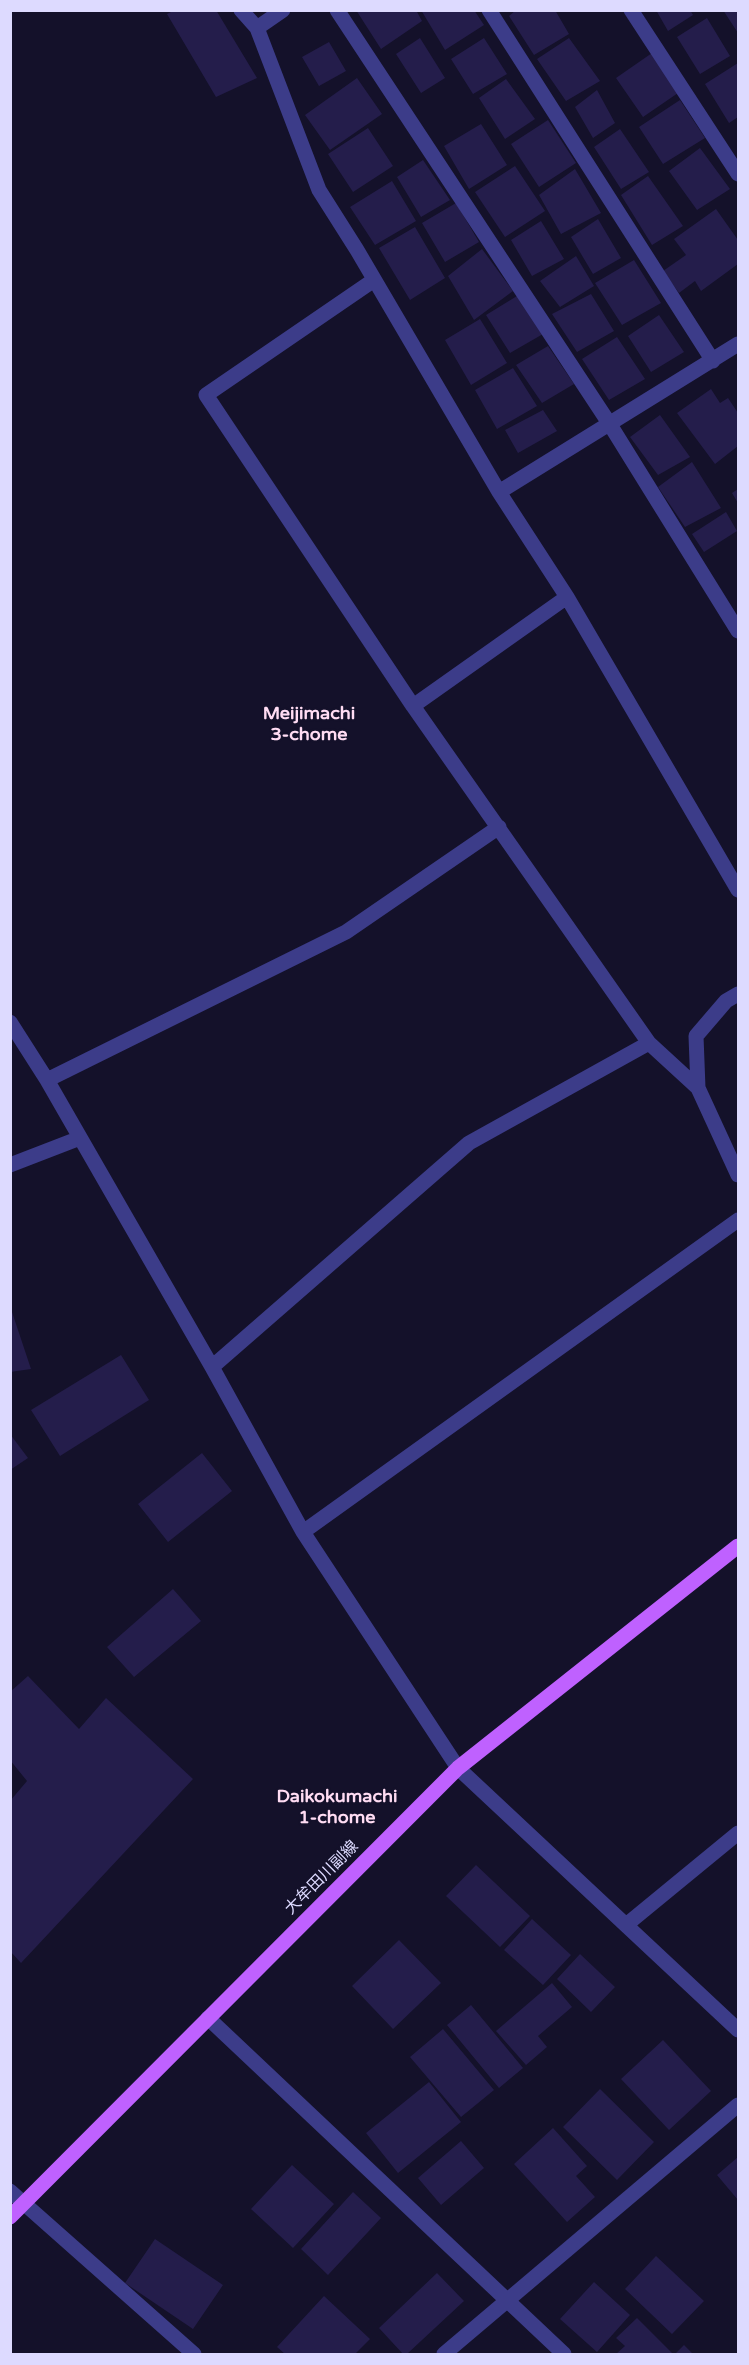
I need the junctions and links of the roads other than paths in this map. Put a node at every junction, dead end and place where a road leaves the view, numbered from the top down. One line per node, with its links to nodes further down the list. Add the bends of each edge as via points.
1 (241, 10): 6 (street)
2 (283, 10): 6 (street)
3 (337, 10): 11 (street)
4 (489, 10): 10 (street)
5 (631, 10): 7 (street)
6 (257, 28): 8 (street, via 319,190)
7 (738, 174)
8 (374, 280): 12 (street); 15 (street, via 206,395)
9 (738, 344): 10 (street)
10 (713, 361): 11 (street)
11 (609, 423): 12 (street); 14 (street)
12 (499, 492): 13 (street)
13 (567, 597): 15 (street); 17 (street)
14 (738, 631)
15 (413, 706): 16 (street)
16 (499, 827): 20 (street); 21 (street, via 346,932)
17 (737, 886)
18 (738, 994): 22 (street, via 726,1001 696,1036)
19 (10, 1022): 21 (street)
20 (648, 1043): 22 (street); 27 (street, via 470,1143)
21 (47, 1080): 23 (street)
22 (698, 1088): 25 (street)
23 (80, 1138): 24 (street); 27 (street)
24 (10, 1165)
25 (738, 1175)
26 (738, 1220): 28 (street)
27 (212, 1367): 28 (street)
28 (303, 1532): 30 (street)
29 (738, 1546): 30 (main road, 大牟田川副線)
30 (458, 1768): 32 (street); 33 (main road, 大牟田川副線)
31 (738, 1833): 32 (street)
32 (626, 1925): 34 (street)
33 (208, 2018): 37 (main road, 大牟田川副線); 39 (street)
34 (738, 2030)
35 (738, 2105): 39 (street)
36 (10, 2191): 37 (street)
37 (24, 2204): 38 (main road, 大牟田川副線); 40 (street)
38 (10, 2217)
39 (506, 2300): 41 (street); 42 (street)
40 (194, 2355)
41 (444, 2355)
42 (564, 2355)

